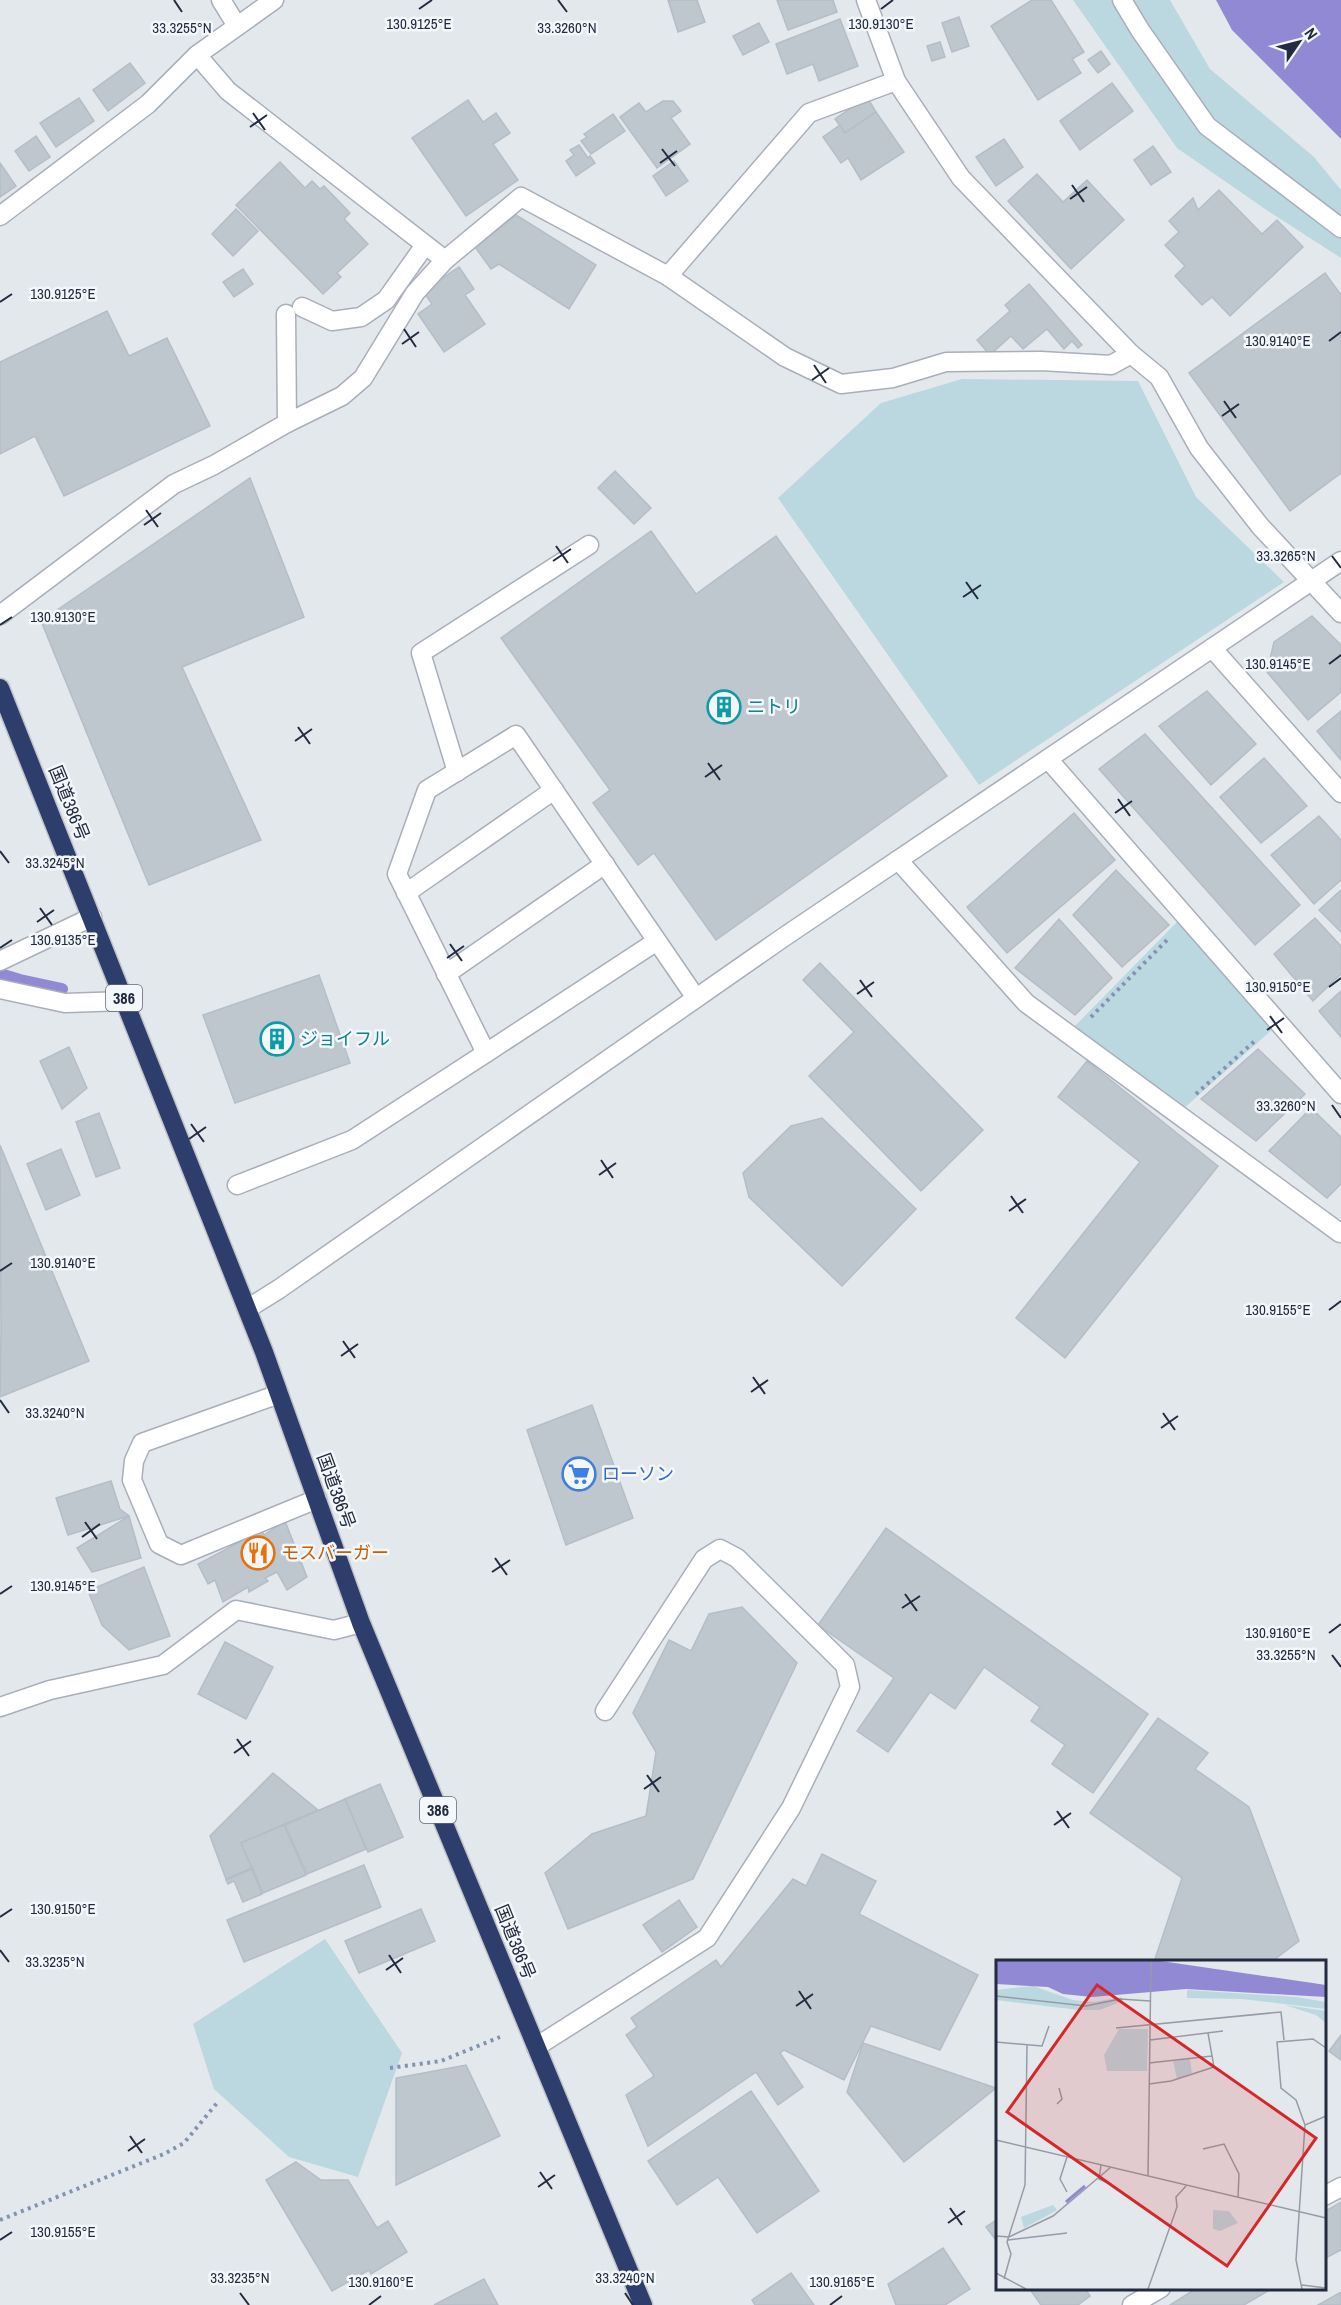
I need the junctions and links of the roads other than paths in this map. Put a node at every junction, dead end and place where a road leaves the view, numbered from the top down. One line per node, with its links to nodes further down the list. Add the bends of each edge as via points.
1 (221, 0): 5 (street)
2 (274, 0): 5 (street)
3 (866, 0): 7 (street)
4 (1122, 0): 9 (street, via 1207,126)
5 (237, 26): 6 (street)
6 (197, 55): 8 (street, via 148,104); 10 (street, via 228,91)
7 (896, 81): 12 (street, via 809,113); 13 (street, via 961,178)
8 (0, 216)
9 (1341, 228)
10 (425, 245): 11 (street); 14 (street, via 386,300 361,317 332,321 294,310)
11 (445, 260): 12 (street, via 521,197); 14 (street, via 415,293 363,378 342,396)
12 (668, 276): 13 (street, via 785,357 841,384 892,378 946,362 1111,365)
13 (1131, 354): 17 (street, via 1159,377 1199,448 1260,526)
14 (286, 423): 19 (street, via 174,484)
15 (588, 545): 23 (street, via 421,653)
16 (1341, 561): 17 (street)
17 (1312, 580): 18 (street); 20 (street)
18 (1341, 613)
19 (0, 615)
20 (1212, 648): 22 (street); 25 (street)
21 (0, 688): 29 (highway, 国道386号 / 386)
22 (1048, 759): 26 (street); 37 (street)
23 (457, 772): 24 (street, via 516,735); 28 (street, via 427,790 397,874)
24 (554, 790): 27 (street); 28 (street)
25 (1341, 793)
26 (898, 860): 34 (street); 39 (street, via 1026,1003)
27 (605, 864): 30 (street); 32 (street)
28 (406, 893): 32 (street)
29 (92, 917): 31 (street); 35 (highway, 国道386号 / 386)
30 (657, 941): 34 (street); 36 (street)
31 (0, 962)
32 (446, 974): 36 (street)
33 (0, 989): 35 (street, via 65,1003)
34 (696, 998): 40 (street)
35 (125, 1001): 40 (highway, 国道386号 / 386)
36 (486, 1053): 38 (street, via 352,1140)
37 (1341, 1094)
38 (237, 1185)
39 (1340, 1233)
40 (247, 1309): 41 (highway, 国道386号 / 386)
41 (279, 1394): 42 (highway, 国道386号 / 386); 42 (street, via 142,1443 132,1479 159,1544 181,1556)
42 (316, 1499): 43 (highway, 国道386号 / 386)
43 (361, 1623): 44 (street, via 334,1630 236,1610 164,1665 50,1690); 46 (highway, 国道386号 / 386)
44 (0, 1707)
45 (604, 1711): 46 (street, via 704,1559 720,1550 737,1558 845,1665 850,1687 791,1808 707,1938)
46 (536, 2047): 50 (highway, 国道386号 / 386)
47 (1341, 2187): 48 (street)
48 (1326, 2195)
49 (1159, 2290): 51 (street)
50 (643, 2305)
51 (1132, 2305)

